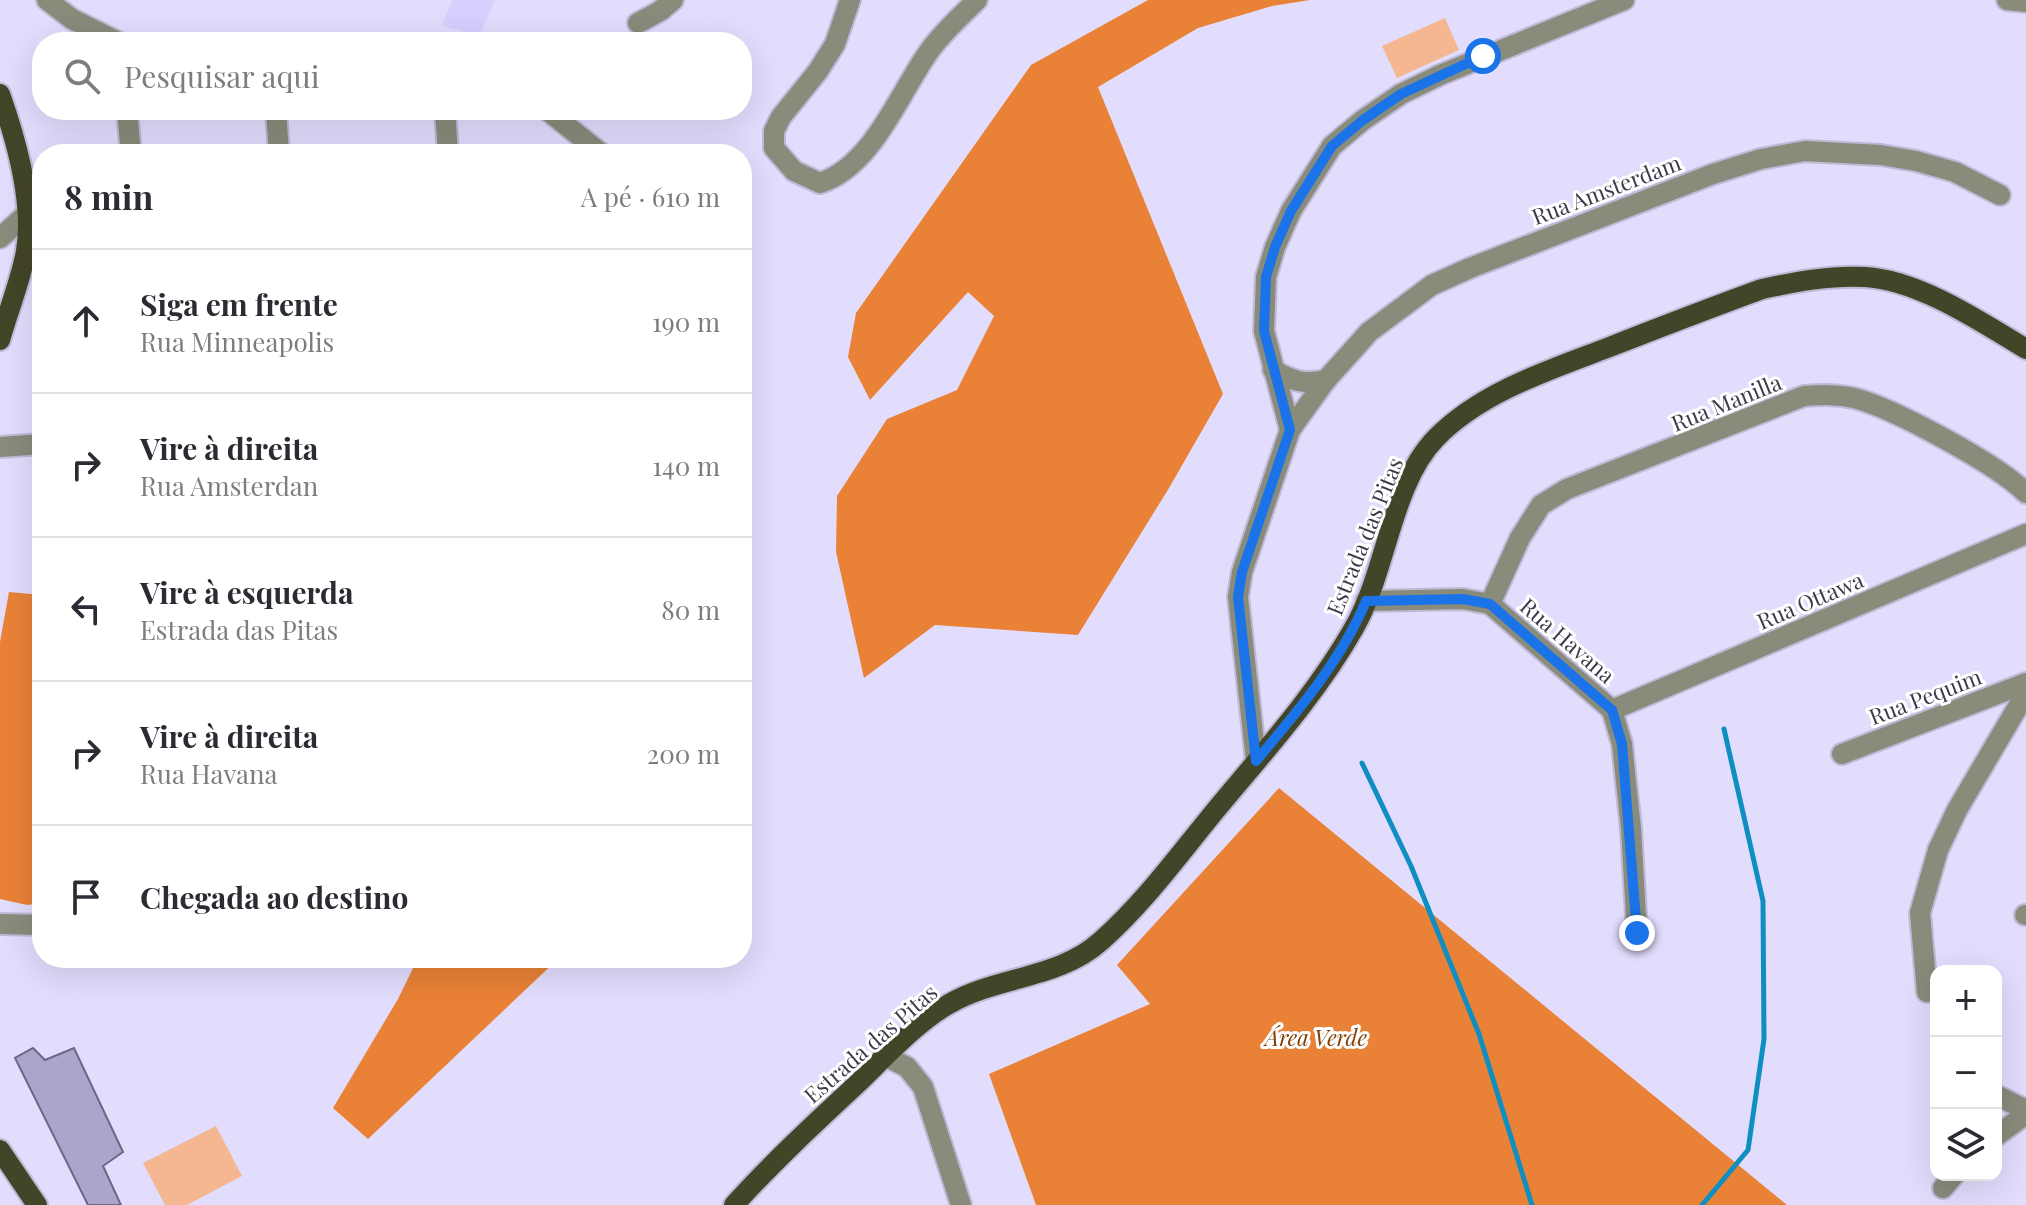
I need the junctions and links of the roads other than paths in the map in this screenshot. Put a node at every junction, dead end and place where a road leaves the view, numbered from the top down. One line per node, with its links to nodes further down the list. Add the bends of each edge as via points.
1 (47, 0): 9 (street)
2 (673, 0): 8 (street)
3 (850, 0): 4 (street, via 835,44 774,131 774,148 794,171 820,183 849,168 879,132 932,47)
4 (977, 0)
5 (1624, 0): 24 (street, via 1401,94 1332,146 1291,211 1266,277 1264,331)
6 (2007, 0): 7 (street)
7 (2026, 2)
8 (638, 23)
9 (98, 32)
10 (0, 94): 20 (main road)
11 (128, 120): 15 (street)
12 (277, 120): 16 (street)
13 (446, 120): 17 (street)
14 (560, 120): 18 (street)
15 (130, 144)
16 (278, 144)
17 (447, 144)
18 (590, 144)
19 (2000, 195): 25 (street, Rua Amsterdam, via 1955,172 1881,155 1805,151 1761,159 1432,285 1369,332)
20 (28, 213): 21 (street); 22 (main road, via 26,251)
21 (0, 238)
22 (0, 340)
23 (2026, 349): 31 (main road, Estrada das Pitas, via 1926,295 1868,277 1796,282 1701,311 1542,373 1458,418 1413,467)
24 (1273, 370): 25 (street, via 1308,384); 26 (street)
25 (1326, 380): 26 (street, Rua Amsterdam)
26 (1290, 430): 37 (street, Rua Amsterdam, via 1238,597)
27 (32, 445): 28 (street)
28 (0, 447)
29 (2026, 493): 32 (street, Rua Manilla, via 1908,420 1855,399 1804,396 1567,489 1541,505)
30 (2026, 534): 35 (street, Rua Ottawa)
31 (1366, 601): 32 (street, Rua Havana, via 1463,599); 37 (main road, Estrada das Pitas, via 1322,678)
32 (1490, 604): 35 (street, Rua Havana)
33 (2026, 683): 36 (street, Rua Pequim)
34 (2026, 693): 41 (street, via 1957,810 1933,864 1920,913)
35 (1612, 710): 40 (street, Rua Havana, via 1622,744)
36 (1842, 754)
37 (1256, 761): 42 (main road, Estrada das Pitas, via 1098,944 1072,961 969,993)
38 (0, 924): 39 (street)
39 (32, 925)
40 (1637, 933)
41 (1927, 992)
42 (885, 1056): 48 (main road, Estrada das Pitas); 49 (street, via 907,1067 923,1087)
43 (2002, 1098): 44 (street)
44 (2026, 1112): 45 (street)
45 (2002, 1131)
46 (0, 1150): 47 (main road)
47 (37, 1205)
48 (734, 1205)
49 (961, 1205)

